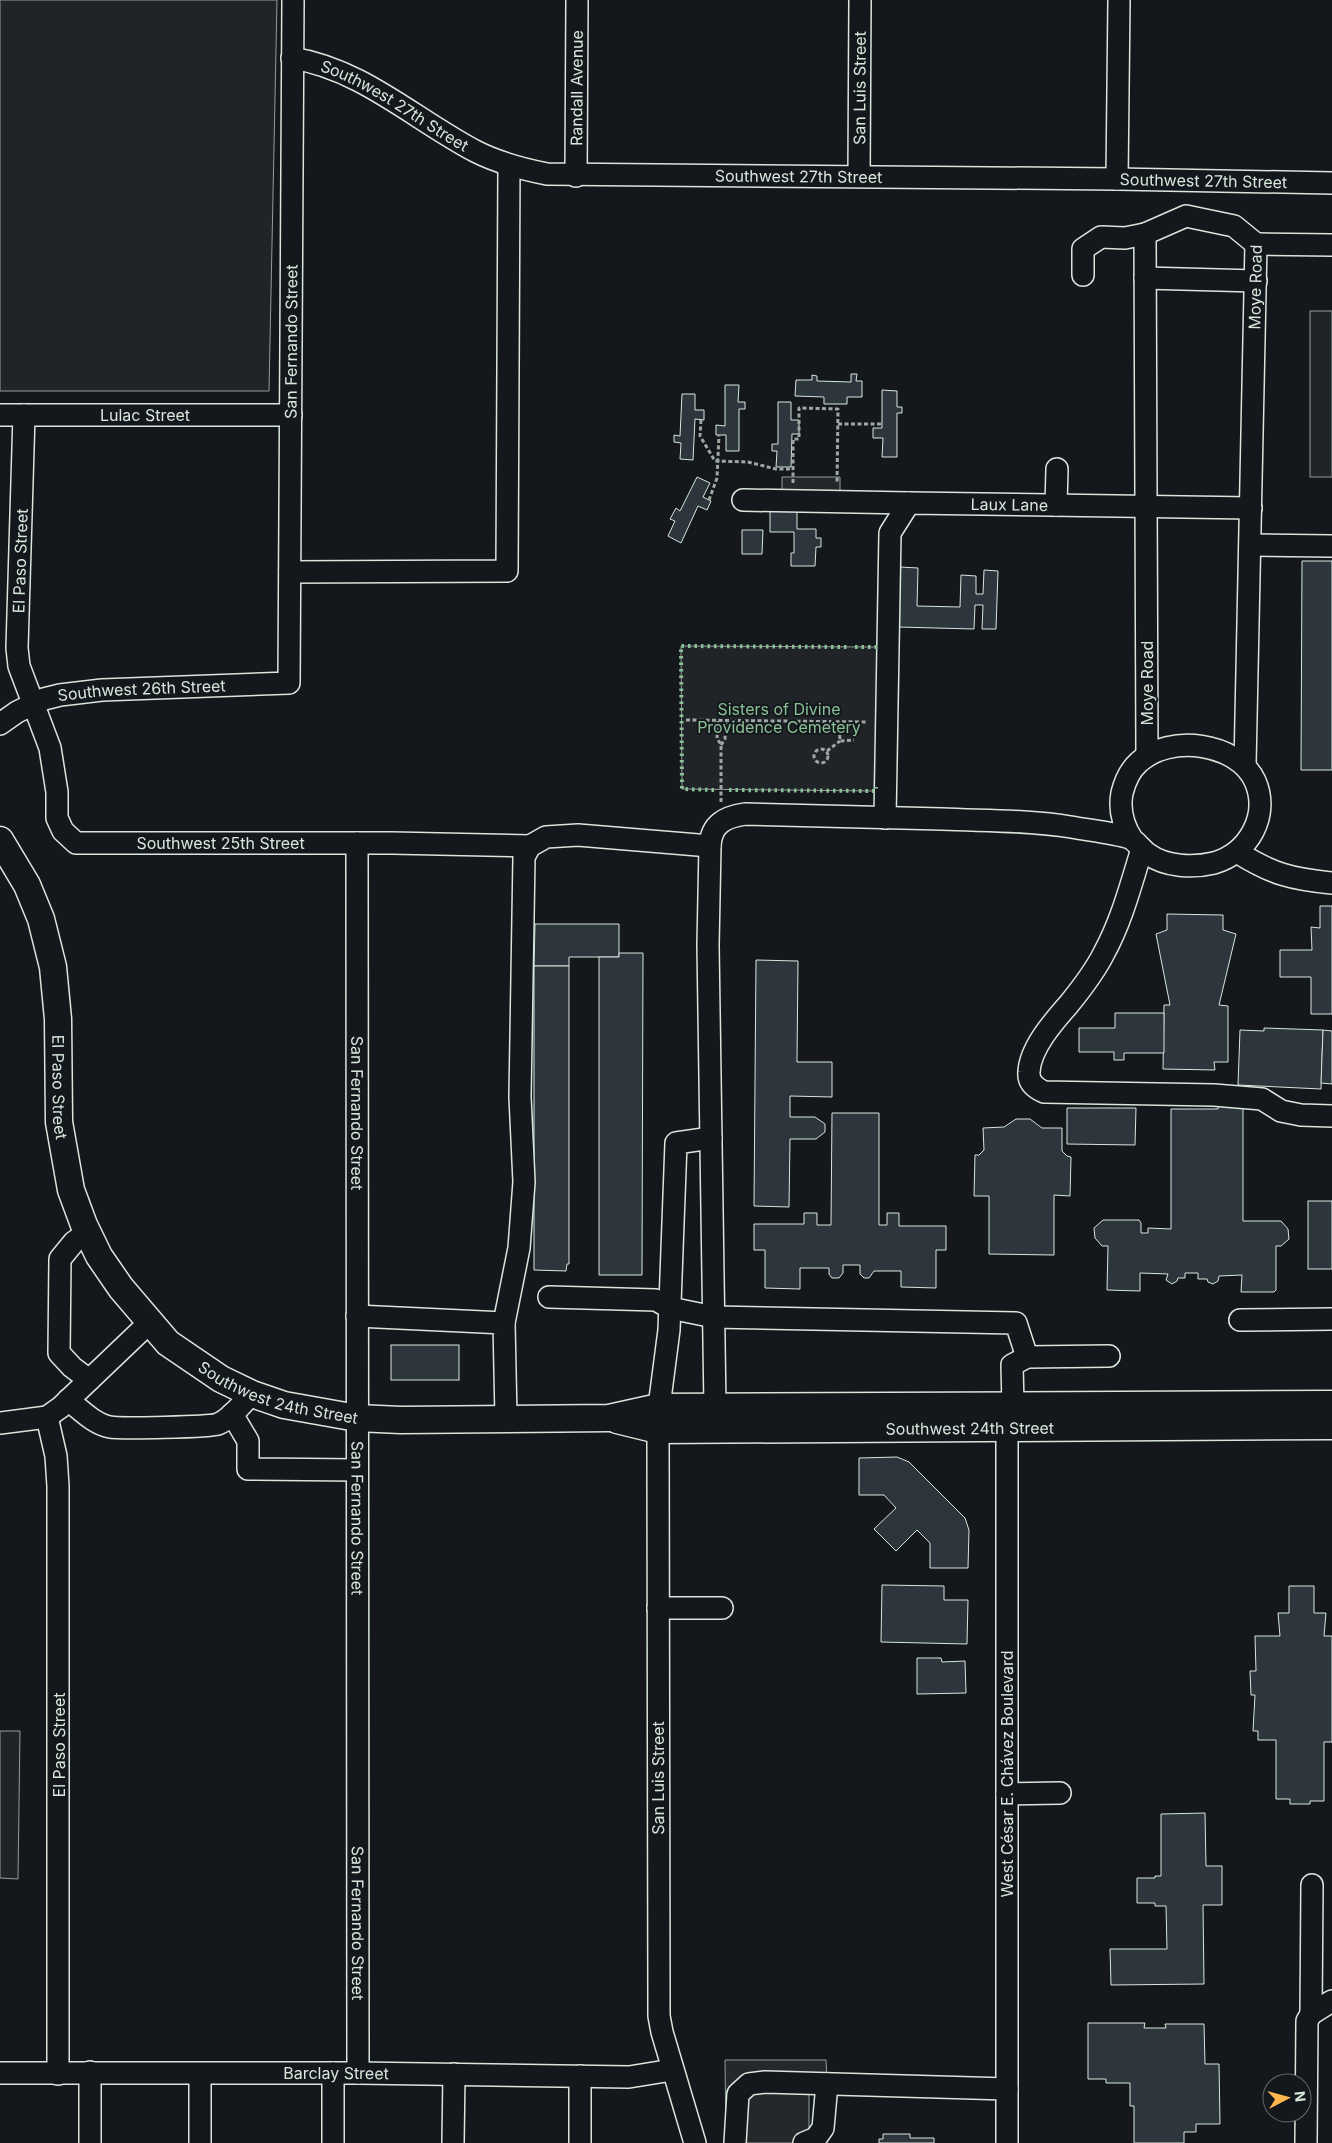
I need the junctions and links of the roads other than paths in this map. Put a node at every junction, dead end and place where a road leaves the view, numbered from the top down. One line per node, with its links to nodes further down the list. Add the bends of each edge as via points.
1 (293, 0): 5 (street, San Fernando Street)
2 (577, 0): 7 (street, Randall Avenue)
3 (860, 0): 8 (street, San Luis Street)
4 (1119, 0): 9 (street)
5 (292, 58): 6 (street, Southwest 27th Street, via 370,85 473,150); 19 (street, San Fernando Street)
6 (509, 166): 7 (street, Southwest 27th Street); 28 (street, via 507,571)
7 (576, 176): 8 (street, Southwest 27th Street)
8 (858, 176): 9 (street, Southwest 27th Street)
9 (1117, 179): 10 (street, Southwest 27th Street)
10 (1332, 183)
11 (1145, 234): 12 (street, Moye Road, via 1186,216 1234,226); 14 (street, via 1125,238 1101,237 1083,249); 15 (street, Moye Road)
12 (1256, 244): 13 (street); 16 (street, Moye Road)
13 (1332, 244)
14 (1083, 275)
15 (1145, 278): 16 (street); 24 (street, Moye Road)
16 (1256, 281): 25 (street, Moye Road)
17 (0, 414): 18 (street, Lulac Street)
18 (24, 415): 19 (street, Lulac Street); 30 (street, El Paso Street, via 17,648 19,666)
19 (290, 415): 28 (street, San Fernando Street)
20 (1057, 469): 23 (street)
21 (743, 500): 22 (street, Laux Lane)
22 (909, 504): 23 (street, Laux Lane); 34 (street, via 890,532)
23 (1056, 505): 24 (street, Laux Lane)
24 (1146, 506): 25 (street, Laux Lane); 32 (street, Moye Road)
25 (1251, 508): 26 (street, Moye Road)
26 (1250, 544): 27 (street); 33 (street, Moye Road)
27 (1332, 546)
28 (290, 572): 29 (street, San Fernando Street)
29 (289, 683): 30 (street, Southwest 26th Street, via 102,690 60,695)
30 (33, 704): 31 (street, Southwest 26th Street); 36 (street, Southwest 25th Street, via 50,748 57,818 63,831 76,844)
31 (0, 724)
32 (1147, 756): 33 (street, via 1162,749 1188,745 1213,748); 37 (street, via 1128,775 1121,799 1122,816)
33 (1245, 765): 40 (street, via 1260,800 1258,822 1250,838)
34 (885, 818): 37 (street, via 1023,822 1069,827); 39 (street, via 745,814 725,818 712,832)
35 (0, 840): 44 (main road, El Paso Street, via 27,885 41,919 53,968 58,1019 59,1122 71,1190)
36 (357, 843): 38 (street, Southwest 25th Street); 47 (street, San Fernando Street)
37 (1137, 844): 40 (street, via 1161,861 1182,865 1215,862); 42 (street, via 1128,899 1114,934 1088,980 1039,1042 1028,1073 1031,1082 1044,1092 1262,1099 1281,1111)
38 (523, 845): 39 (street, via 546,837 578,835); 52 (street, via 520,1097 524,1182 519,1248)
39 (710, 846): 43 (street)
40 (1237, 852): 41 (street, via 1279,875)
41 (1332, 883)
42 (1332, 1116)
43 (711, 1138): 46 (street, San Luis Street, via 676,1143); 48 (street)
44 (87, 1233): 51 (main road, El Paso Street, via 116,1281); 55 (street, via 74,1242 60,1260 59,1353)
45 (550, 1297): 46 (street, via 656,1300)
46 (670, 1308): 48 (street); 65 (street, San Luis Street)
47 (357, 1316): 52 (street); 63 (street, San Fernando Street)
48 (714, 1317): 54 (street, via 1016,1323); 59 (street)
49 (1332, 1319): 50 (street)
50 (1240, 1320)
51 (149, 1323): 55 (street); 56 (main road, Southwest 24th Street, via 192,1361)
52 (504, 1323): 64 (street)
53 (1109, 1356): 54 (street)
54 (1027, 1357): 60 (street, West César E. Chávez Boulevard, via 1012,1365)
55 (89, 1380): 57 (street)
56 (252, 1394): 61 (street); 63 (main road, Southwest 24th Street, via 302,1409)
57 (68, 1400): 61 (street, via 95,1422 110,1428 217,1425); 62 (street)
58 (1332, 1404): 60 (main road, Southwest 24th Street)
59 (715, 1408): 60 (main road, Southwest 24th Street); 65 (main road, Southwest 24th Street)
60 (1009, 1412): 65 (main road, Southwest 24th Street); 67 (main road, Southwest 24th Street); 72 (street, West César E. Chávez Boulevard)
61 (232, 1414): 68 (street, via 248,1441 248,1469)
62 (47, 1417): 66 (street); 81 (street, El Paso Street, via 56,1456 58,1486)
63 (357, 1418): 64 (main road, Southwest 24th Street); 68 (street, San Fernando Street)
64 (506, 1418): 65 (main road, Southwest 24th Street)
65 (658, 1418): 69 (street, San Luis Street)
66 (0, 1422)
67 (1332, 1426)
68 (357, 1470): 80 (street, San Fernando Street)
69 (658, 1608): 70 (street); 76 (street, San Luis Street, via 659,2016)
70 (722, 1608)
71 (1060, 1793): 72 (street)
72 (1007, 1794): 86 (street, West César E. Chávez Boulevard)
73 (1312, 1885): 75 (street)
74 (1332, 2001): 75 (street)
75 (1311, 2014): 96 (street, via 1307,2021)
76 (672, 2070): 84 (street, Barclay Street, via 629,2077); 92 (street, San Luis Street)
77 (90, 2072): 81 (street, Barclay Street); 82 (street, Barclay Street); 87 (street)
78 (0, 2073): 81 (street, Barclay Street)
79 (334, 2073): 80 (street, Barclay Street); 82 (street, Barclay Street); 89 (street)
80 (358, 2073): 83 (street, Barclay Street)
81 (58, 2074)
82 (200, 2074): 88 (street)
83 (454, 2074): 84 (street, Barclay Street); 90 (street)
84 (580, 2076): 91 (street)
85 (827, 2084): 86 (street); 93 (street, via 749,2084 738,2094); 94 (street, via 823,2128 816,2138)
86 (1007, 2089): 95 (street, West César E. Chávez Boulevard)
87 (90, 2143)
88 (200, 2143)
89 (333, 2143)
90 (453, 2143)
91 (580, 2143)
92 (695, 2143)
93 (735, 2143)
94 (804, 2143)
95 (1007, 2143)
96 (1306, 2143)

